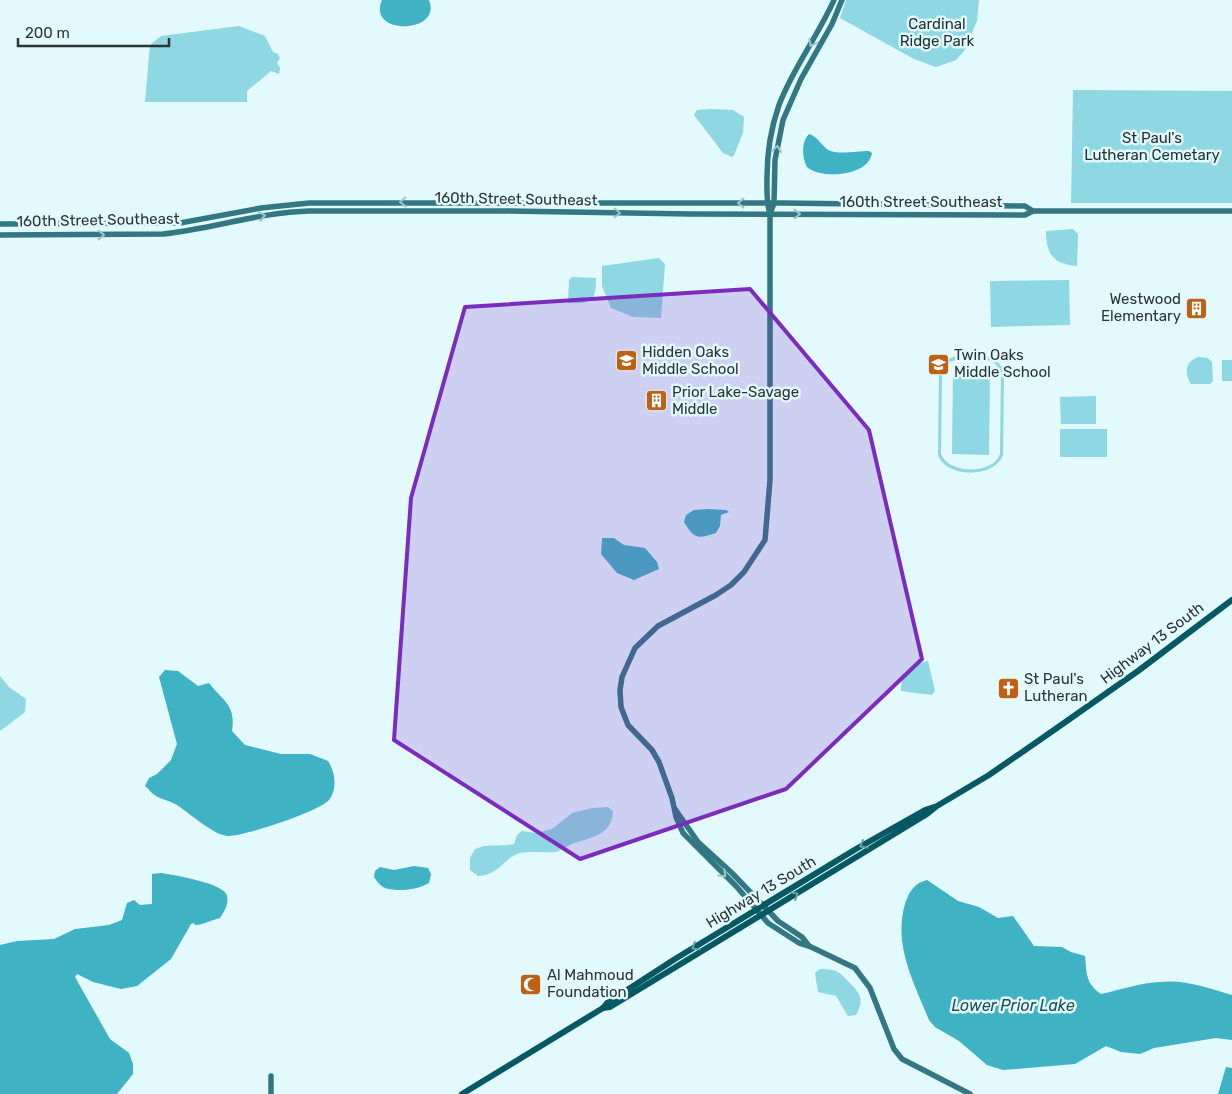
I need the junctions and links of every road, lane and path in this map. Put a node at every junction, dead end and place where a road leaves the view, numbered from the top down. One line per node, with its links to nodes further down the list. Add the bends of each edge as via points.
1 (834, 0): 3 (street, one-way to 3, via 777,112 770,141)
2 (842, 0): 4 (street, one-way to 2, via 775,160 783,120)
3 (766, 203): 4 (street, 160th Street Southeast); 7 (street); 8 (street, 160th Street Southeast, one-way to 8, via 309,203 180,223)
4 (774, 203): 5 (street, 160th Street Southeast, via 1025,206); 7 (street)
5 (1033, 211): 6 (street, 160th Street Southeast); 7 (street, 160th Street Southeast, one-way to 5, via 1025,215)
6 (1232, 211)
7 (770, 214): 9 (street, 160th Street Southeast, one-way to 7, via 157,234 310,211); 12 (street, via 770,480 765,540 744,572 731,585 658,626 635,648 622,677 621,706 628,725 659,762)
8 (0, 224)
9 (0, 235)
10 (1232, 600): 11 (main road, Highway 13 South, via 1054,730)
11 (937, 806): 13 (main road, Highway 13 South, one-way to 13, via 899,824); 14 (main road, Highway 13 South, one-way to 11)
12 (675, 808): 13 (street, via 698,842); 15 (street, one-way to 15, via 679,826 689,841 736,886)
13 (764, 905): 14 (street); 15 (main road, Highway 13 South)
14 (769, 911): 15 (main road, Highway 13 South); 16 (street)
15 (758, 913): 16 (street, via 788,937); 19 (main road, Highway 13 South, via 610,1007 603,1008)
16 (809, 946): 20 (street, via 855,968 860,974 870,988 894,1049 902,1059)
17 (271, 1076): 18 (street)
18 (271, 1094)
19 (462, 1094)
20 (970, 1094)

